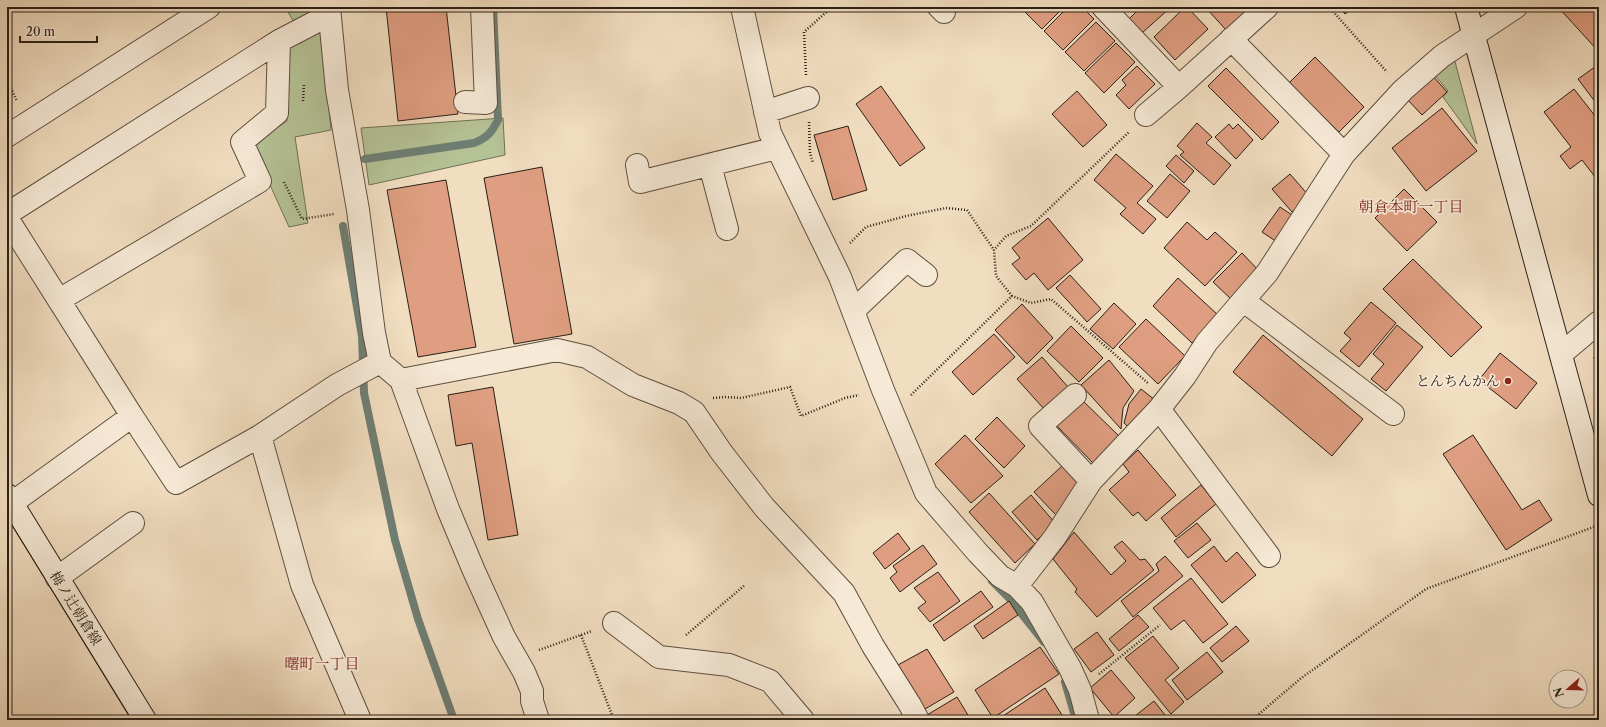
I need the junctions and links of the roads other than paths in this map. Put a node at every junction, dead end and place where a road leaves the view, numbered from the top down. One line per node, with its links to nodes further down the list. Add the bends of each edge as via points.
1 (209, 7): 17 (street)
2 (482, 7): 14 (street, via 486,103)
3 (742, 7): 15 (street)
4 (1103, 7): 12 (street)
5 (1267, 7): 10 (street)
6 (1466, 7): 9 (street)
7 (1516, 7): 9 (street)
8 (329, 11): 11 (street); 31 (street, via 336,90 358,210)
9 (1474, 36): 19 (street, via 1442,56 1403,90); 30 (street)
10 (1231, 39): 12 (street); 19 (street)
11 (279, 41): 22 (street); 26 (street, via 277,113 242,142 260,181)
12 (1179, 87): 16 (street)
13 (808, 98): 15 (street)
14 (465, 102)
15 (765, 112): 18 (street)
16 (1146, 115)
17 (7, 136)
18 (777, 148): 20 (street); 28 (street)
19 (1344, 154): 27 (street, via 1267,273)
20 (710, 164): 21 (street, via 640,182); 24 (street)
21 (637, 165)
22 (7, 214)
23 (7, 218): 26 (street)
24 (727, 229)
25 (926, 275): 28 (street, via 907,260)
26 (59, 300): 36 (street)
27 (1244, 301): 34 (street, via 1207,342 1186,376); 35 (street)
28 (853, 311): 44 (street, via 926,493 1000,576)
29 (1599, 322): 30 (street)
30 (1560, 354): 39 (street)
31 (380, 362): 32 (street); 37 (street, via 337,385)
32 (401, 380): 48 (street, via 448,508 481,586 532,691 532,701); 50 (street, via 557,350 587,357 633,385 679,403 694,412 764,506 844,593)
33 (1075, 395): 38 (street, via 1040,426)
34 (1163, 404): 38 (street); 42 (street)
35 (1394, 414)
36 (132, 416): 37 (street, via 176,483); 40 (street)
37 (260, 436): 47 (street, via 302,585)
38 (1091, 481): 44 (street, via 1055,536)
39 (1599, 495)
40 (10, 499): 43 (street, 梅ノ辻朝倉線)
41 (133, 522): 43 (street)
42 (1269, 556)
43 (57, 578): 46 (street, 梅ノ辻朝倉線)
44 (1017, 586): 51 (street, via 1032,602 1070,668 1080,690)
45 (614, 623): 49 (street, via 659,657 730,665 770,681)
46 (145, 720)
47 (360, 720)
48 (538, 720)
49 (802, 720)
50 (918, 720)
51 (1088, 720)

